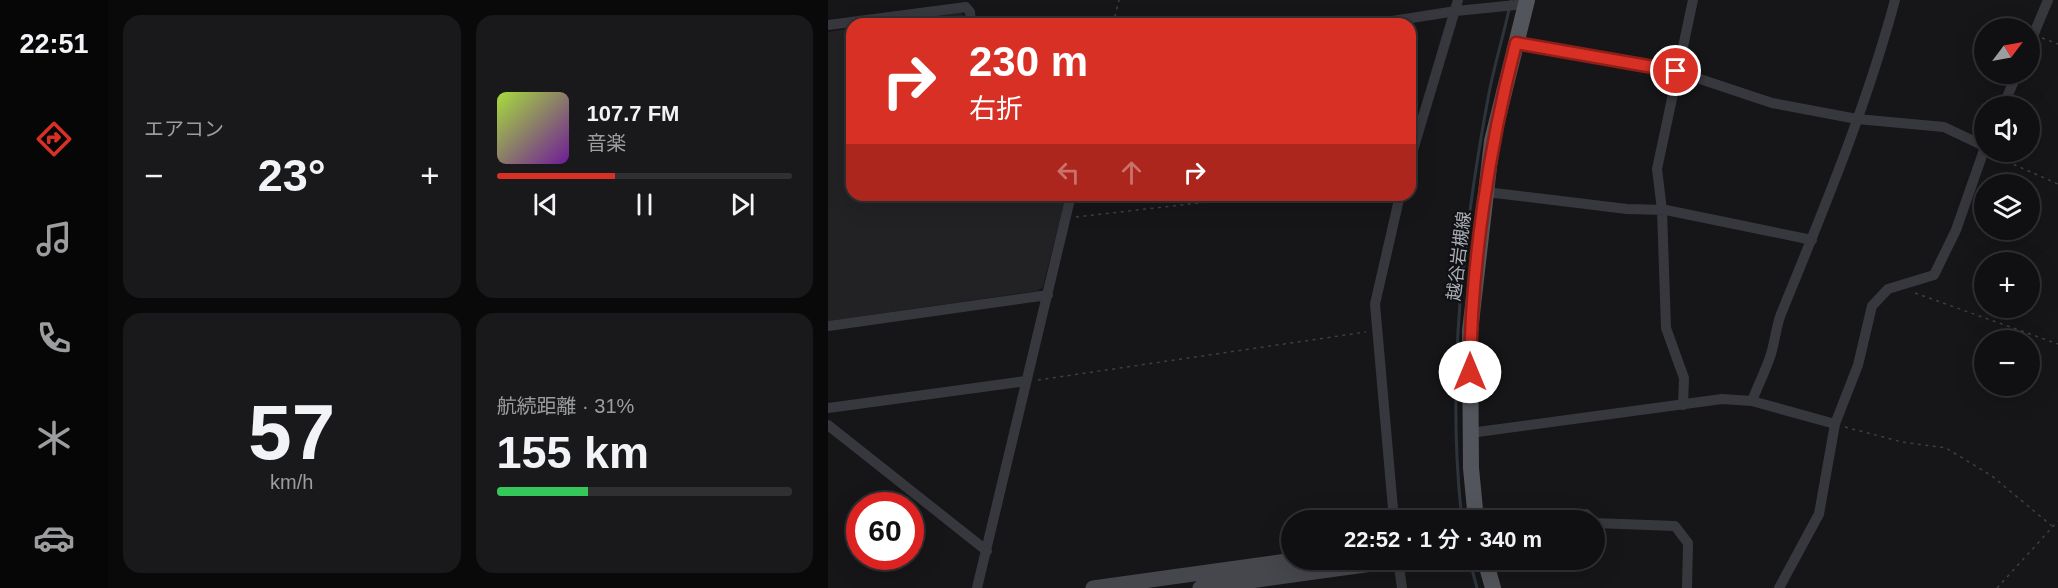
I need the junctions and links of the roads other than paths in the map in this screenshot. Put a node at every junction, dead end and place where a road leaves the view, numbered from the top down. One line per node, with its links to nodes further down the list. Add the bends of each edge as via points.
1 (1693, 0): 13 (street)
2 (1894, 0): 14 (street)
3 (2048, 0): 9 (street)
4 (1518, 3): 5 (street); 12 (main road, 越谷岩槻線)
5 (1457, 5): 8 (street); 15 (street)
6 (882, 18): 7 (street, via 966,7)
7 (970, 18)
8 (1400, 18)
9 (2040, 18)
10 (846, 23): 11 (street)
11 (828, 25)
12 (1516, 43): 13 (street); 18 (main road, 越谷岩槻線, via 1492,141)
13 (1676, 71): 14 (street, via 1772,103); 21 (street, via 1657,169)
14 (1857, 119): 16 (street, via 1944,127); 22 (street)
15 (1416, 139)
16 (1974, 143)
17 (1979, 162): 29 (street, via 1956,230 1934,275 1895,286 1872,306 1858,365)
18 (1486, 192): 21 (street); 31 (main road, 越谷岩槻線, via 1470,331)
19 (1070, 201): 23 (street)
20 (1399, 201): 32 (street, via 1375,304)
21 (1662, 210): 22 (street); 27 (street, via 1666,328 1684,378)
22 (1812, 240): 26 (street, via 1779,317 1771,353)
23 (1047, 295): 24 (street); 25 (street)
24 (828, 326)
25 (1026, 381): 28 (street); 35 (street)
26 (1752, 400): 27 (street, via 1722,399); 29 (street)
27 (1683, 405): 31 (street)
28 (828, 408)
29 (1835, 424): 47 (street, via 1820,514)
30 (828, 425): 35 (street)
31 (1470, 433): 33 (main road, 越谷岩槻線)
32 (1394, 510)
33 (1475, 510)
34 (1605, 522): 46 (street, via 1675,525 1688,543)
35 (987, 551): 41 (street)
36 (1281, 562): 40 (street)
37 (1328, 570): 43 (street)
38 (1400, 570): 44 (street)
39 (1488, 570): 45 (main road)
40 (1160, 583): 42 (street)
41 (977, 588)
42 (1094, 588)
43 (1200, 588)
44 (1402, 588)
45 (1493, 588)
46 (1687, 588)
47 (1779, 588)

